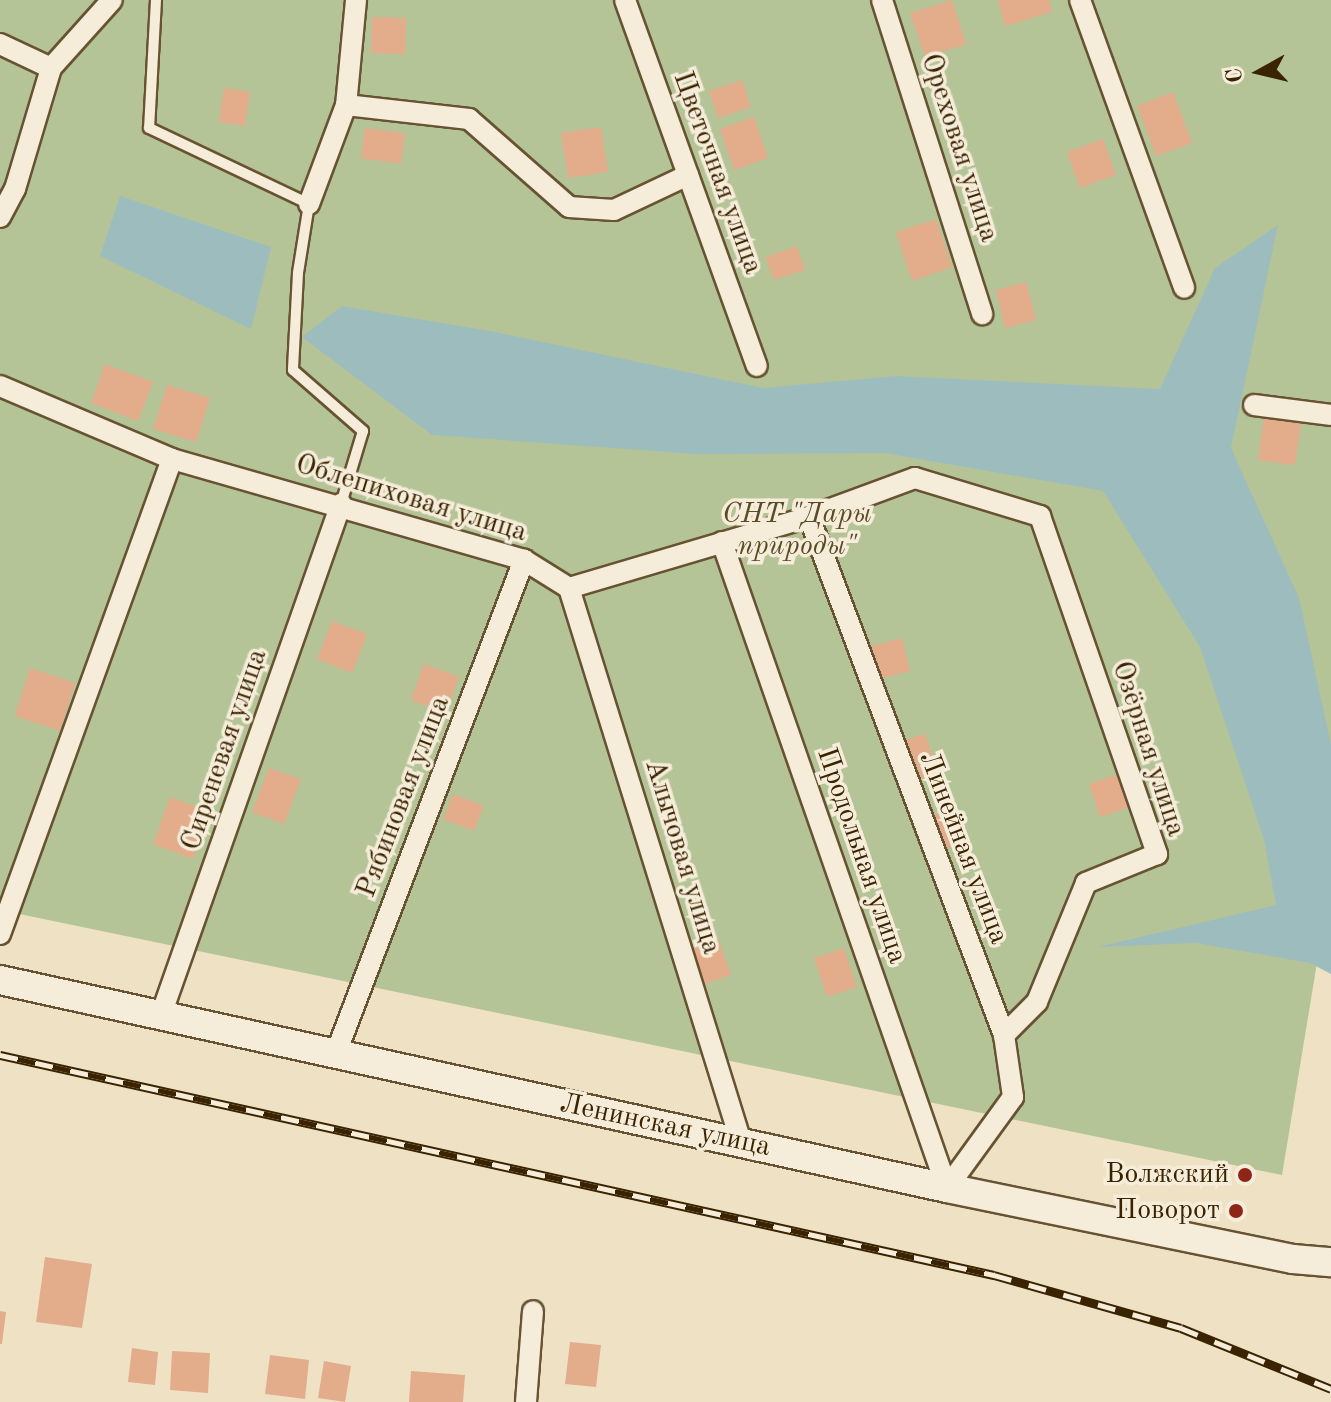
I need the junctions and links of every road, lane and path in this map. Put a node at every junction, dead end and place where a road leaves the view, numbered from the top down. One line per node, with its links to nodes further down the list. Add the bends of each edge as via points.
1 (112, 0): 8 (street)
2 (156, 0): 11 (lane, via 149,128)
3 (356, 0): 9 (street)
4 (625, 0): 10 (street, Цветочная улица)
5 (882, 0): 14 (street, Ореховая улица)
6 (1080, 0): 13 (street)
7 (0, 44): 8 (street)
8 (51, 68): 12 (street, via 15,189)
9 (346, 105): 10 (street, via 469,119 569,207 614,210); 11 (street)
10 (688, 175): 15 (street, Цветочная улица)
11 (309, 204): 20 (lane, via 298,273 293,370 363,431)
12 (0, 217)
13 (1184, 288)
14 (982, 314)
15 (757, 366)
16 (0, 386): 19 (street, Облепиховая улица)
17 (1254, 405): 18 (street)
18 (1331, 415)
19 (172, 459): 20 (street, Облепиховая улица); 25 (street)
20 (341, 504): 23 (street, Облепиховая улица); 27 (street, Сиреневая улица)
21 (809, 517): 22 (street); 28 (street, Линейная улица); 28 (street, Озёрная улица, via 915,478 1040,516 1157,854 1086,883 1037,1002)
22 (722, 542): 24 (street); 31 (street, Продольная улица)
23 (524, 560): 24 (street, Облепиховая улица); 29 (street, Рябиновая улица)
24 (569, 588): 30 (street, Алычовая улица)
25 (0, 934)
26 (0, 980): 27 (street, Ленинская улица)
27 (161, 1015): 29 (street, Ленинская улица)
28 (1004, 1035): 31 (street, Линейная улица, via 1013,1097)
29 (336, 1053): 30 (street, Ленинская улица)
30 (741, 1142): 31 (street, Ленинская улица)
31 (947, 1188): 32 (street, Ленинская улица, via 1293,1259)
32 (1331, 1262)
33 (533, 1311): 34 (street)
34 (526, 1402)

